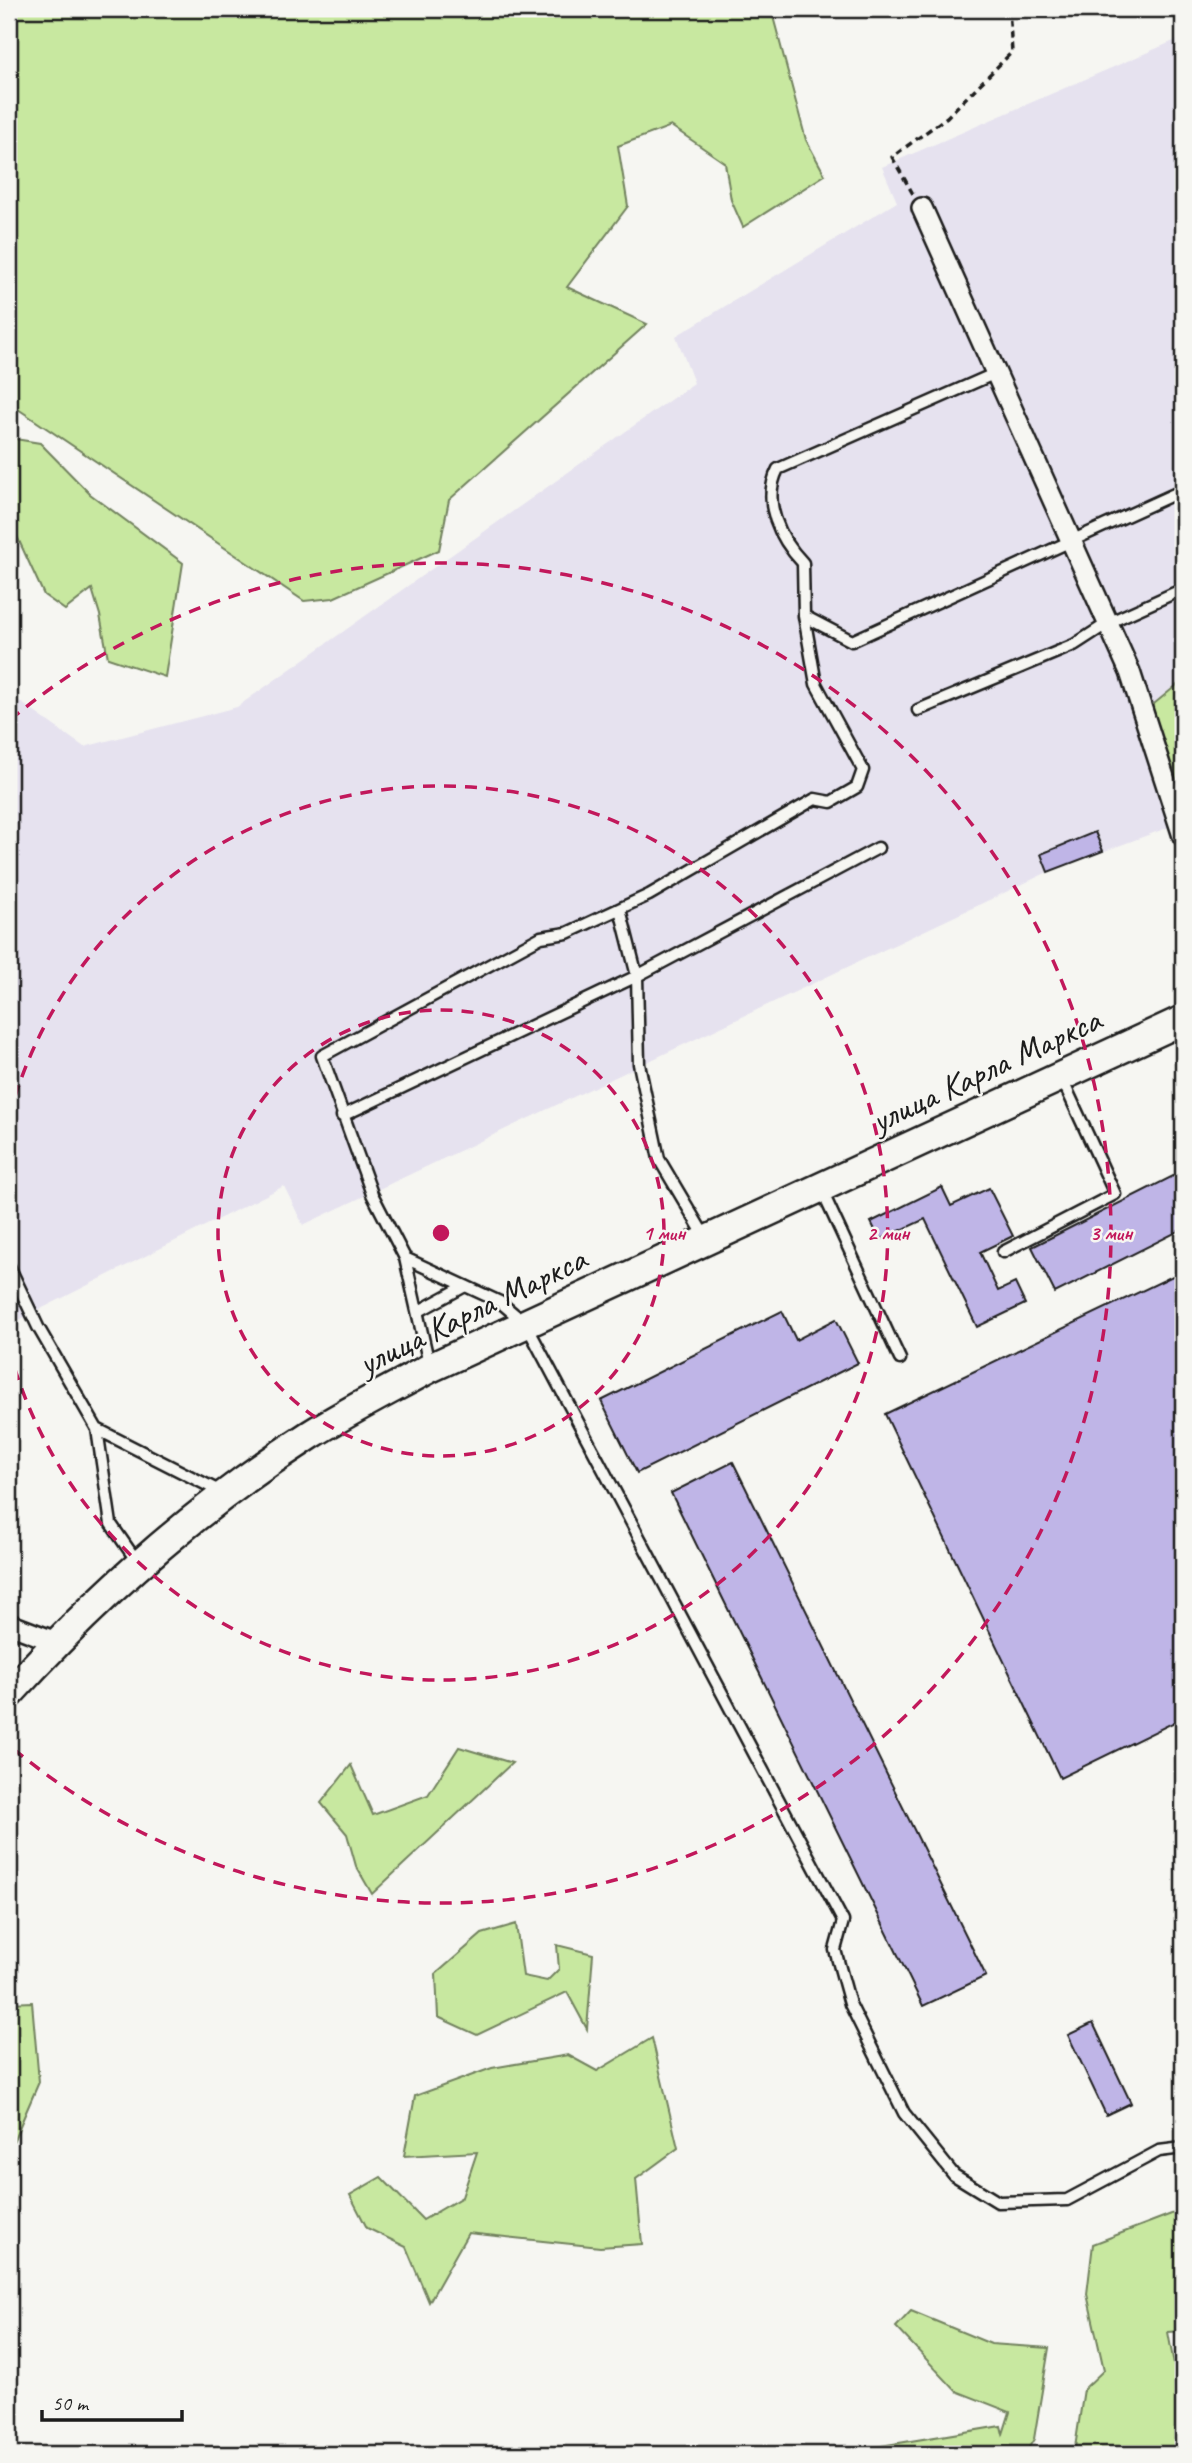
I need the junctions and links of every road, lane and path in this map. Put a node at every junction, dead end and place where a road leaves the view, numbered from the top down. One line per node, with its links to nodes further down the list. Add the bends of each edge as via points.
1 (1009, 9): 2 (path, via 1012,52 947,117 891,157)
2 (922, 208): 3 (street)
3 (996, 373): 5 (street); 7 (lane, via 778,469 773,511 785,544 803,563)
4 (1183, 490): 5 (lane)
5 (1071, 541): 7 (lane, via 852,641); 8 (street)
6 (1183, 589): 8 (lane)
7 (804, 615): 12 (lane, via 816,684 863,770 857,788 831,802 815,799)
8 (1108, 623): 9 (lane, via 1074,645); 10 (street, via 1130,672)
9 (918, 710)
10 (1183, 836)
11 (878, 848): 13 (lane)
12 (620, 909): 13 (lane); 16 (lane, via 567,933 541,937 322,1056)
13 (637, 976): 16 (lane); 18 (lane, via 639,1064 659,1159)
14 (1183, 1020): 15 (main road, улица Карла Маркса)
15 (1061, 1076): 17 (main road, улица Карла Маркса); 19 (lane, via 1115,1194)
16 (342, 1116): 20 (lane, via 372,1194)
17 (820, 1188): 18 (main road, улица Карла Маркса); 25 (lane)
18 (707, 1240): 24 (main road, улица Карла Маркса)
19 (1003, 1252)
20 (405, 1258): 22 (lane); 23 (lane)
21 (9, 1266): 27 (lane)
22 (465, 1286): 23 (lane); 24 (lane, via 500,1302)
23 (419, 1311): 26 (lane)
24 (526, 1324): 26 (main road, улица Карла Маркса); 33 (lane, via 843,1921 835,1950 850,2004 904,2113 954,2175 998,2202 1067,2200 1159,2151)
25 (900, 1359)
26 (430, 1368): 28 (main road, улица Карла Маркса, via 310,1435)
27 (96, 1429): 28 (lane); 29 (lane, via 110,1524)
28 (225, 1494): 29 (main road, улица Карла Маркса)
29 (138, 1564): 31 (main road, улица Карла Маркса)
30 (9, 1625): 31 (street)
31 (56, 1643): 32 (main road, улица Карла Маркса)
32 (9, 1694)
33 (1183, 2148)

